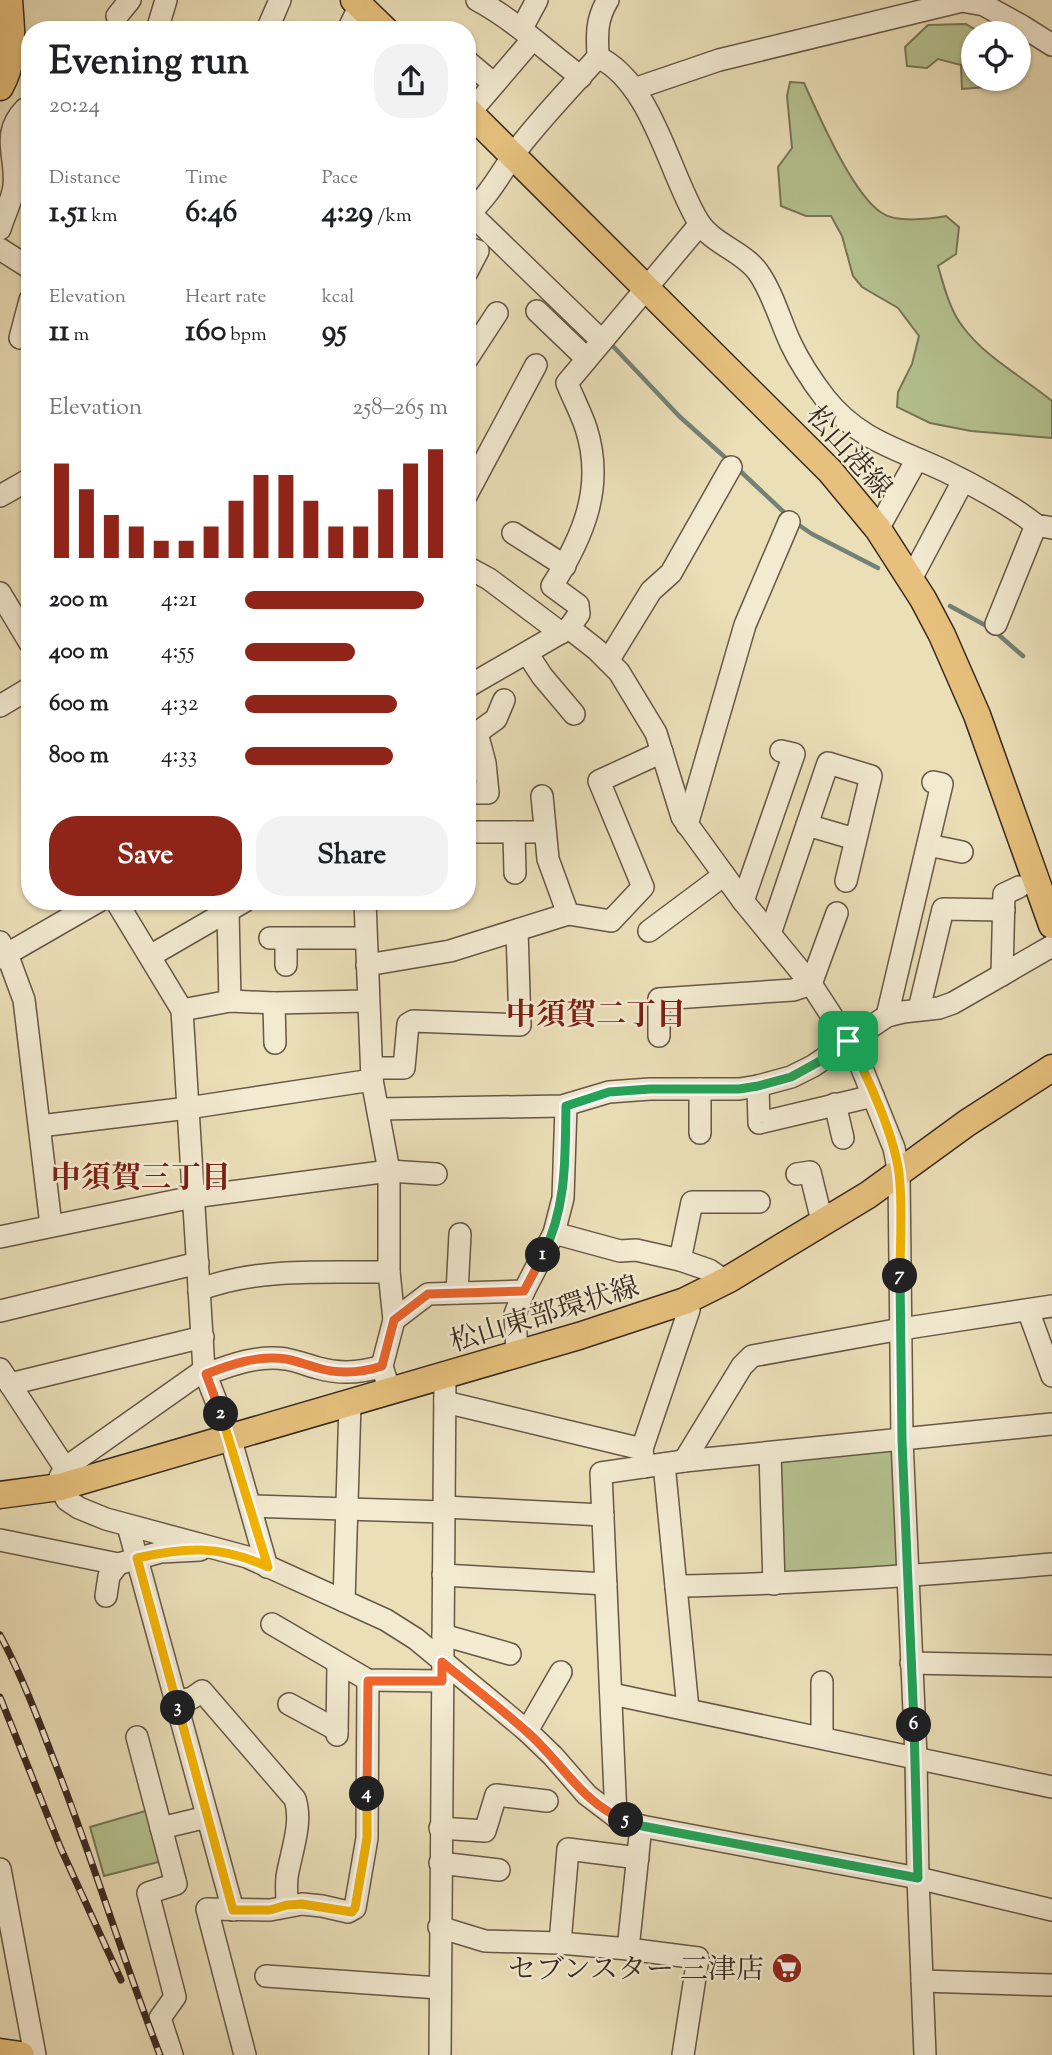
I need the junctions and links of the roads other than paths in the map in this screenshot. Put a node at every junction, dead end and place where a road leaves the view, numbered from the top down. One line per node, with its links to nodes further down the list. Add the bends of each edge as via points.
1 (9, 0): 17 (main road, via 13,43)
2 (166, 0): 8 (street)
3 (280, 0): 9 (street)
4 (477, 0): 11 (street)
5 (537, 0): 11 (street)
6 (608, 0): 13 (street, via 599,13)
7 (351, 12): 10 (main road)
8 (160, 21)
9 (271, 21)
10 (368, 21)
11 (527, 34): 15 (street); 16 (street)
12 (1052, 46): 18 (street, via 984,5 962,1 719,60)
13 (598, 57): 15 (street); 18 (street, via 619,70)
14 (476, 69): 16 (street)
15 (580, 77): 23 (street)
16 (494, 84): 20 (street)
17 (1, 86): 19 (street)
18 (634, 89): 26 (street)
19 (21, 103)
20 (476, 104)
21 (21, 112): 27 (street, via 8,137 14,185)
22 (476, 120): 23 (main road, 松山港線)
23 (514, 156): 24 (street); 30 (main road, 松山港線)
24 (476, 200)
25 (476, 211): 35 (street)
26 (700, 224): 30 (street); 39 (street, via 748,259 760,274 810,378 842,416 887,447)
27 (0, 229)
28 (0, 249): 29 (street)
29 (21, 262)
30 (646, 287): 35 (street); 47 (main road, 松山港線, via 830,471)
31 (537, 311): 37 (street)
32 (497, 313): 36 (street)
33 (21, 334): 34 (street)
34 (20, 338)
35 (602, 341): 37 (street)
36 (476, 345)
37 (587, 359): 49 (street, via 567,383 586,428 593,497)
38 (536, 365): 41 (street)
39 (917, 459): 42 (street); 47 (street)
40 (731, 467): 57 (street, via 671,573 651,591)
41 (476, 477)
42 (964, 481): 46 (street); 51 (street)
43 (21, 484): 44 (street)
44 (0, 496)
45 (789, 522): 70 (street, via 745,625)
46 (1044, 526): 53 (street)
47 (878, 529): 51 (main road, 松山港線)
48 (513, 533): 49 (street)
49 (565, 566): 55 (street, via 552,586 578,605 579,614)
50 (476, 572): 55 (street)
51 (911, 579): 91 (main road, 松山港線, via 961,674)
52 (0, 593): 54 (street)
53 (996, 624)
54 (21, 628)
55 (565, 631): 56 (street); 57 (street)
56 (527, 653): 58 (street); 62 (street)
57 (608, 660): 66 (street, via 656,733)
58 (476, 682)
59 (21, 693): 61 (street)
60 (504, 700): 63 (street, via 496,719)
61 (0, 706)
62 (574, 714)
63 (476, 733)
64 (476, 744): 68 (street, via 485,763 488,793)
65 (781, 751): 82 (street, via 794,754)
66 (662, 752): 70 (street); 90 (street, via 599,780 643,887 611,921)
67 (933, 782): 76 (street, via 942,784)
68 (477, 793)
69 (542, 796): 74 (street)
70 (687, 825): 79 (street)
71 (807, 825): 75 (street); 75 (street, via 828,763 871,776); 94 (street)
72 (478, 832): 73 (street)
73 (514, 832): 74 (street); 78 (street)
74 (545, 832): 90 (street, via 548,859)
75 (855, 839): 80 (street)
76 (928, 845): 77 (street); 108 (street)
77 (962, 852)
78 (515, 873)
79 (724, 875): 82 (street); 93 (street)
80 (846, 881)
81 (1019, 887): 88 (street, via 1004,894)
82 (743, 901): 94 (street)
83 (82, 910): 97 (street)
84 (122, 910): 98 (street)
85 (230, 910): 98 (street)
86 (237, 910): 103 (street)
87 (365, 910): 95 (street)
88 (1004, 910): 101 (street); 106 (street, via 943,909)
89 (837, 913): 102 (street)
90 (568, 914): 92 (street)
91 (1052, 925)
92 (517, 930): 100 (street, via 450,951); 113 (street, via 520,1025 413,1021 406,1030 404,1068)
93 (649, 931)
94 (770, 934): 102 (street)
95 (365, 938): 99 (street, via 278,939); 100 (street)
96 (1052, 946): 101 (street)
97 (2, 951): 121 (street, via 24,1000)
98 (150, 956): 107 (street)
99 (286, 965)
100 (367, 965): 104 (street)
101 (1002, 975): 106 (street, via 953,1003)
102 (811, 984): 109 (street, via 793,990 659,999); 110 (street)
103 (230, 1001): 105 (street); 107 (street)
104 (368, 1001): 105 (street); 113 (street)
105 (274, 1003): 111 (street)
106 (919, 1009): 108 (street)
107 (182, 1010): 119 (street)
108 (887, 1016): 110 (street)
109 (659, 1036)
110 (848, 1041): 114 (street, via 791,1077); 116 (street)
111 (275, 1043)
112 (1052, 1068): 127 (main road, 松山東部環状線)
113 (372, 1074): 119 (street); 120 (street)
114 (758, 1086): 115 (street); 117 (street, via 759,1123)
115 (700, 1089): 118 (street, via 609,1092); 122 (street)
116 (873, 1096): 117 (street); 127 (street)
117 (835, 1104): 123 (street)
118 (566, 1106): 120 (street); 132 (street, via 563,1198)
119 (188, 1108): 121 (street); 128 (street)
120 (378, 1109): 124 (street)
121 (40, 1126): 131 (street)
122 (700, 1133)
123 (843, 1138)
124 (389, 1171): 125 (street); 128 (street); 137 (street)
125 (436, 1174)
126 (797, 1174): 130 (street, via 810,1172)
127 (899, 1174): 130 (main road, 松山東部環状線); 147 (street)
128 (193, 1197): 131 (street); 136 (street)
129 (759, 1202): 135 (street, via 692,1202)
130 (822, 1221): 138 (main road, 松山東部環状線)
131 (51, 1225): 134 (street)
132 (554, 1233): 135 (street, via 620,1251); 140 (street)
133 (460, 1234): 141 (street)
134 (0, 1237)
135 (680, 1260): 138 (street)
136 (198, 1263): 139 (street); 145 (street)
137 (389, 1272): 139 (street, via 281,1274 219,1282); 146 (street)
138 (725, 1281): 142 (main road, 松山東部環状線)
139 (199, 1290): 148 (street)
140 (524, 1291): 141 (street); 149 (street, via 515,1314)
141 (457, 1293): 146 (street, via 428,1294)
142 (685, 1301): 149 (main road, 松山東部環状線); 161 (street, via 688,1310)
143 (1052, 1306): 144 (street)
144 (1028, 1310): 147 (street); 153 (street)
145 (0, 1311)
146 (394, 1320): 150 (street)
147 (901, 1329): 159 (street); 161 (street, via 752,1356)
148 (203, 1337): 151 (street); 152 (street)
149 (517, 1354): 154 (main road, 松山東部環状線)
150 (382, 1366): 151 (street, via 350,1373 268,1358); 155 (street)
151 (205, 1372): 158 (street); 162 (street)
152 (5, 1376): 162 (street)
153 (1052, 1376)
154 (445, 1389): 155 (main road, 松山東部環状線); 161 (street); 166 (street)
155 (390, 1392): 156 (main road, 松山東部環状線)
156 (350, 1404): 158 (main road, 松山東部環状線); 165 (street)
157 (1052, 1424): 159 (street)
158 (230, 1437): 162 (main road, 松山東部環状線); 164 (street)
159 (902, 1440): 160 (street); 175 (street)
160 (770, 1453): 161 (street); 177 (street)
161 (659, 1460): 167 (street, via 601,1473); 178 (street)
162 (62, 1478): 163 (main road, 松山東部環状線); 168 (street, via 67,1500)
163 (0, 1495)
164 (250, 1506): 165 (street); 173 (street)
165 (346, 1509): 166 (street); 180 (street)
166 (444, 1510): 167 (street); 174 (street)
167 (603, 1515): 176 (street)
168 (128, 1526): 170 (street); 171 (street)
169 (0, 1539): 171 (street)
170 (213, 1549): 171 (street, via 161,1552); 173 (street)
171 (127, 1561): 179 (street, via 109,1576); 192 (street)
172 (1052, 1564): 175 (street)
173 (268, 1567): 180 (street)
174 (443, 1575): 176 (street); 182 (street)
175 (909, 1576): 177 (street); 185 (street)
176 (606, 1584): 191 (street)
177 (774, 1584): 178 (street)
178 (677, 1586): 194 (street)
179 (106, 1596)
180 (344, 1601): 187 (street, via 416,1639)
181 (272, 1624): 184 (street)
182 (443, 1635): 183 (street); 187 (street)
183 (510, 1654)
184 (338, 1663): 189 (street); 193 (street, via 337,1732)
185 (911, 1663): 186 (street); 198 (street)
186 (1052, 1666)
187 (442, 1672): 189 (street); 195 (street); 205 (street)
188 (561, 1672): 195 (street)
189 (368, 1681): 211 (street, via 367,1838 355,1908 348,1912)
190 (822, 1682): 197 (street)
191 (612, 1694): 194 (street); 202 (street)
192 (176, 1702): 201 (street); 211 (street, via 202,1691 295,1799 298,1821)
193 (289, 1704)
194 (688, 1709): 197 (street)
195 (527, 1731): 202 (street, via 587,1796)
196 (137, 1737): 204 (street)
197 (822, 1737): 198 (street)
198 (916, 1756): 199 (street); 210 (street)
199 (1052, 1787)
200 (547, 1801): 205 (street, via 496,1795 485,1831)
201 (207, 1817): 204 (street); 212 (street)
202 (616, 1817): 203 (street)
203 (642, 1826): 206 (street); 210 (street)
204 (161, 1828): 224 (street, via 176,1884 148,1893 175,1997 160,2018)
205 (440, 1828): 207 (street)
206 (638, 1858): 215 (street, via 568,1849); 216 (street)
207 (440, 1863): 209 (street); 214 (street)
208 (0, 1869): 223 (street)
209 (499, 1870)
210 (918, 1878): 213 (street); 218 (street)
211 (287, 1905): 212 (street)
212 (233, 1910): 225 (street, via 207,1909)
213 (1052, 1910)
214 (439, 1927): 215 (street, via 485,1941); 220 (street)
215 (560, 1943): 216 (street)
216 (628, 1949): 227 (street, via 698,1958)
217 (266, 1976): 220 (street)
218 (922, 1981): 219 (street); 228 (street)
219 (1052, 1985)
220 (439, 1988): 226 (street)
221 (0, 2052): 222 (main road)
222 (21, 2055)
223 (35, 2055)
224 (173, 2055)
225 (245, 2055)
226 (440, 2055)
227 (683, 2055)
228 (925, 2055)

